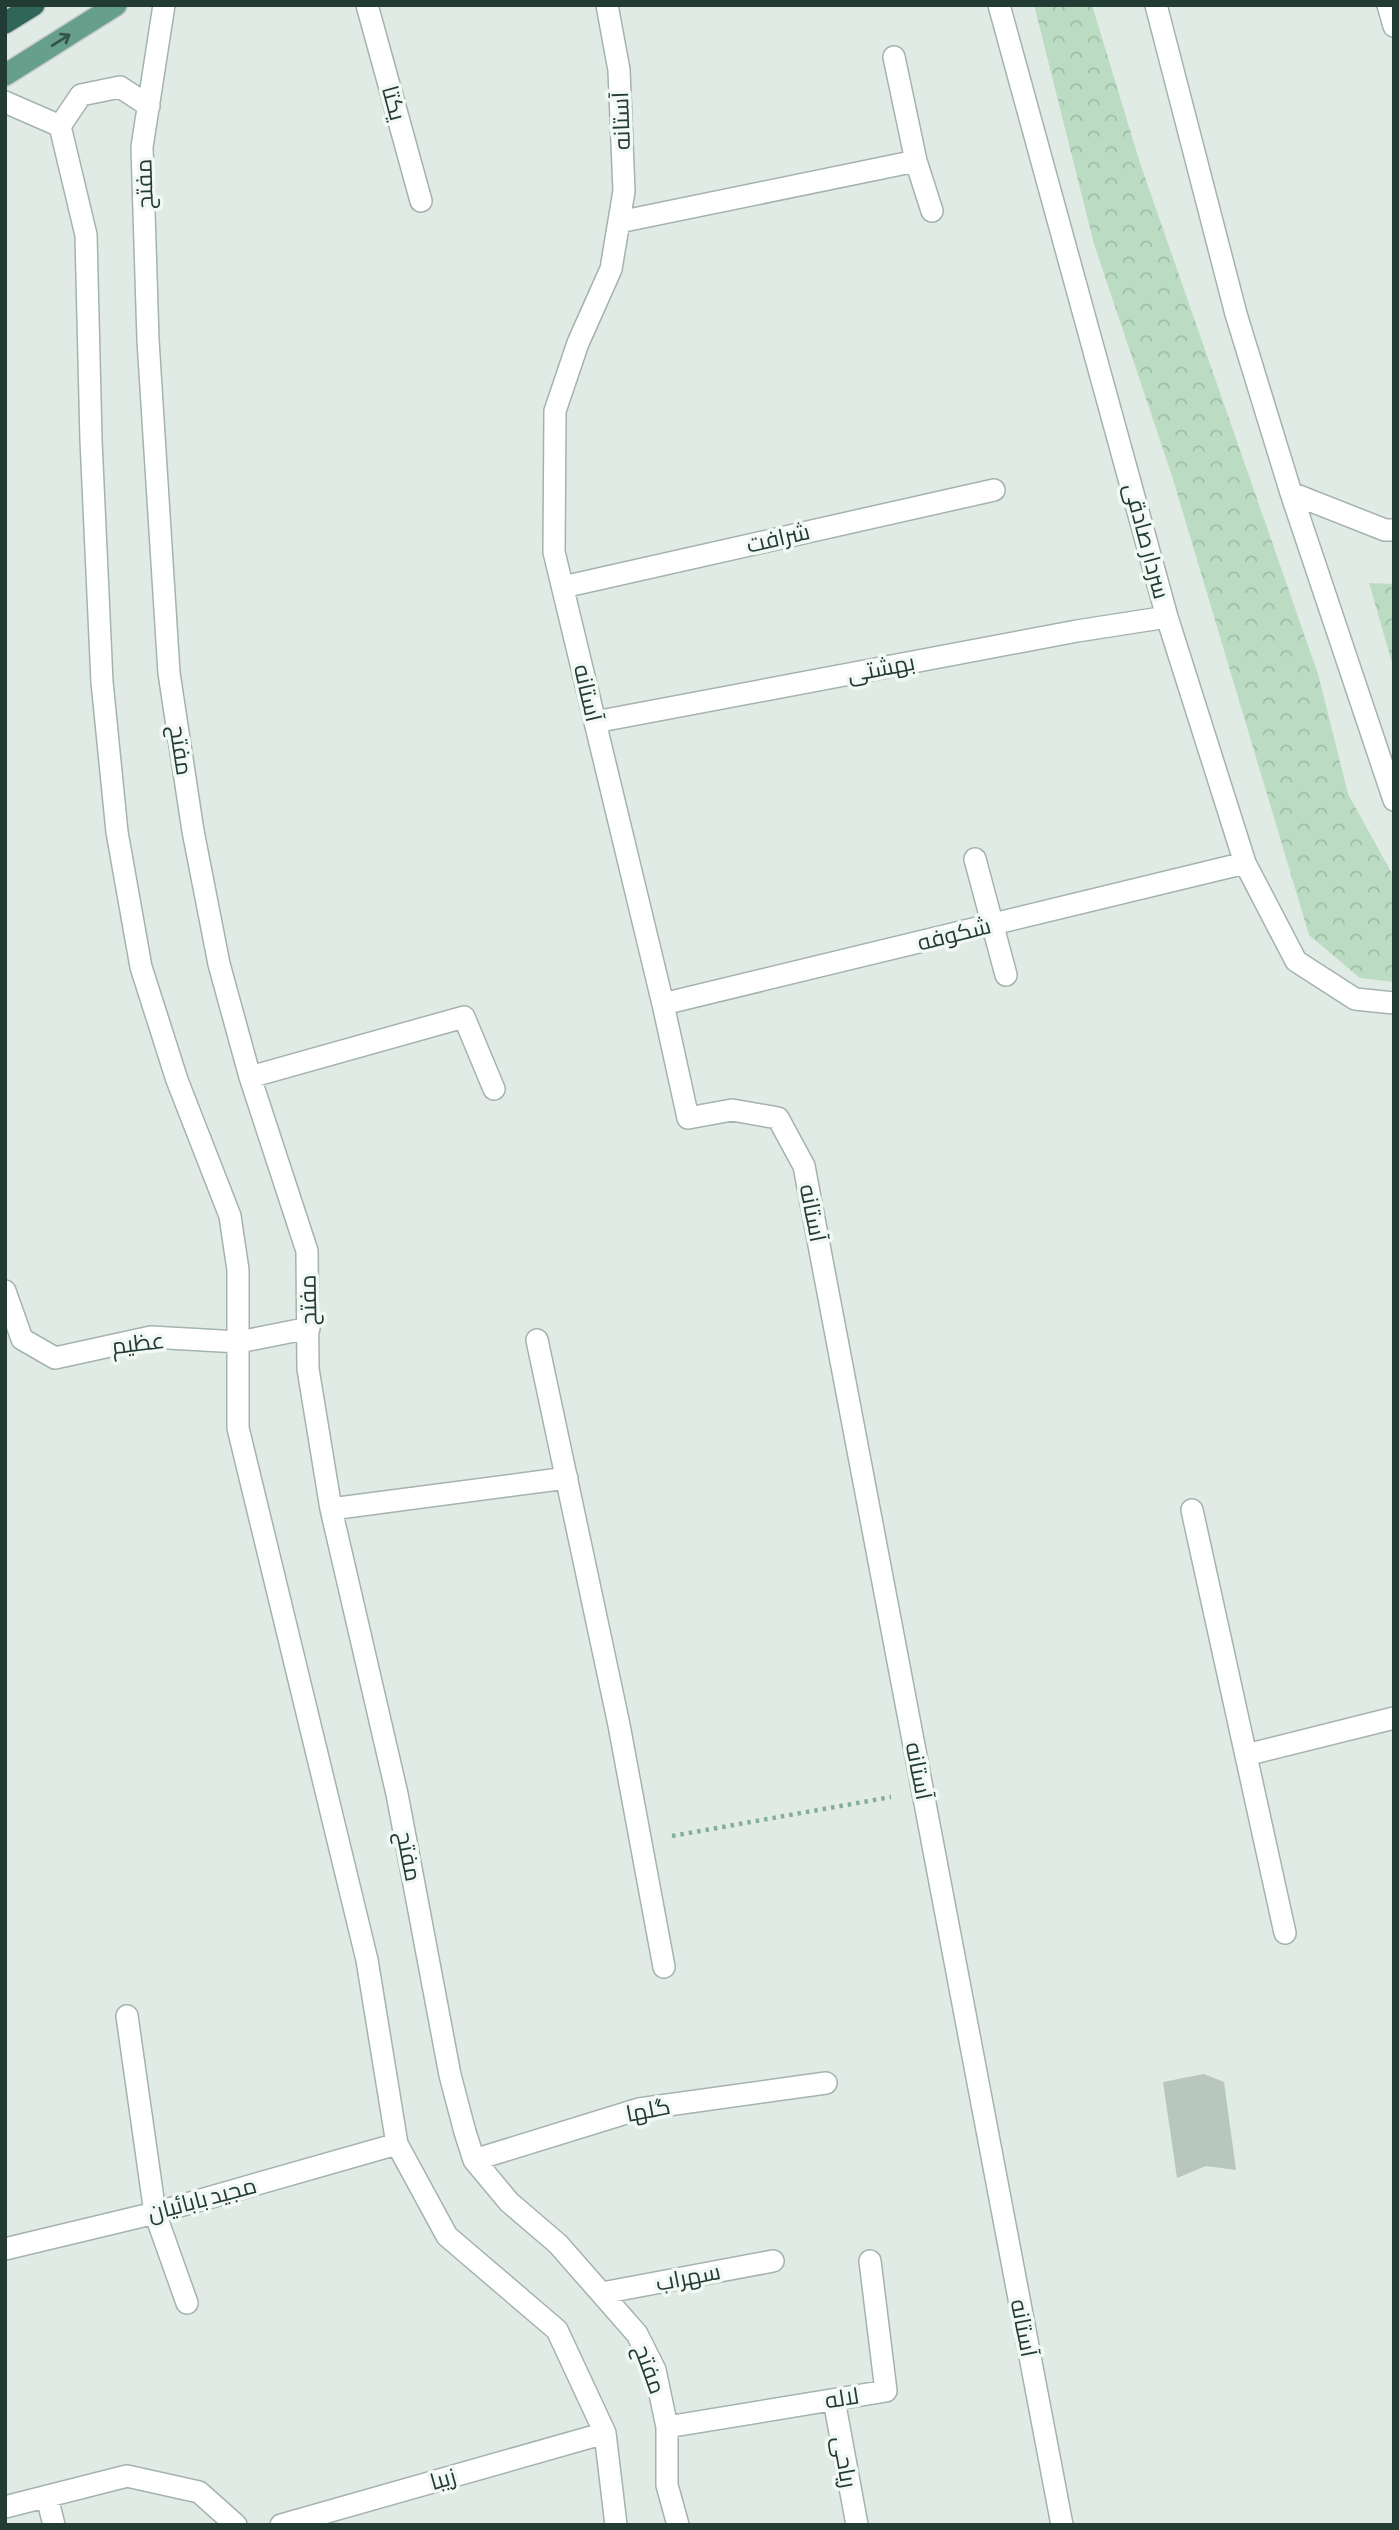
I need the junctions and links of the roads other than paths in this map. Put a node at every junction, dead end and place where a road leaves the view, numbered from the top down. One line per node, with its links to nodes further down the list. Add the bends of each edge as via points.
1 (34, 5): 9 (highway)
2 (116, 5): 12 (main road, one-way to 2)
3 (164, 5): 14 (street, مفتح)
4 (366, 5): 17 (street, یکتا)
5 (607, 5): 19 (street, آستانه, via 619,70 624,191)
6 (999, 5): 24 (street, سردار صادقی)
7 (1156, 5): 21 (street, via 1237,314)
8 (1388, 5): 10 (street)
9 (5, 23)
10 (1394, 26)
11 (894, 57): 16 (street)
12 (5, 75)
13 (5, 102): 15 (street)
14 (149, 106): 15 (street, via 120,87 81,95); 33 (street, مفتح, via 142,147 148,340 169,673 219,964)
15 (61, 126): 38 (street, via 86,235 102,682 117,832 141,967 177,1080 230,1216 238,1269)
16 (916, 161): 18 (street); 19 (street)
17 (421, 201)
18 (932, 211)
19 (619, 222): 23 (street, آستانه, via 611,269 578,342 555,411 554,552)
20 (994, 489): 23 (street, شرافت)
21 (1291, 493): 22 (street); 26 (street)
22 (1394, 530)
23 (563, 587): 25 (street, آستانه)
24 (1167, 617): 25 (street, بهشتی); 28 (street, سردار صادقی)
25 (595, 722): 32 (street, آستانه)
26 (1394, 800)
27 (975, 859): 29 (street)
28 (1245, 863): 29 (street, شکوفه); 31 (street, سردار صادقی, via 1296,961 1355,999)
29 (993, 924): 30 (street); 32 (street, شکوفه)
30 (1006, 975)
31 (1394, 1003)
32 (663, 1004): 67 (street, آستانه, via 688,1118 732,1110 778,1118 804,1166)
33 (250, 1077): 34 (street, via 464,1017); 36 (street, مفتح, via 307,1251)
34 (494, 1089)
35 (5, 1291): 38 (street, عظیم, via 22,1339 55,1358 151,1337)
36 (309, 1328): 38 (street, عظیم); 40 (street, مفتح, via 311,1399)
37 (537, 1340): 39 (street)
38 (239, 1342): 48 (street, via 238,1428 367,1960)
39 (567, 1478): 40 (street); 45 (street)
40 (331, 1510): 49 (street, مفتح, via 397,1794 450,2075)
41 (1192, 1510): 43 (street)
42 (1394, 1718): 43 (street)
43 (1246, 1755): 44 (street)
44 (1285, 1933)
45 (664, 1967)
46 (127, 2015): 50 (street)
47 (826, 2083): 49 (street, گلها, via 639,2109)
48 (397, 2144): 50 (street, مجید بابائیان); 58 (street, via 447,2236 557,2330)
49 (474, 2160): 54 (street, مفتح, via 509,2202 558,2244)
50 (155, 2213): 51 (street, مجید بابائیان); 55 (street)
51 (5, 2249)
52 (870, 2261): 56 (street, لاله, via 886,2391)
53 (773, 2262): 54 (street, سهراب)
54 (602, 2293): 57 (street, مفتح, via 637,2334 655,2370)
55 (187, 2303)
56 (834, 2400): 57 (street, لاله); 66 (street, ریاحی)
57 (667, 2427): 65 (street, مفتح, via 667,2485)
58 (605, 2433): 63 (street, زیبا); 64 (street)
59 (47, 2497): 60 (street); 61 (street); 62 (street, via 127,2476 200,2492)
60 (5, 2507)
61 (54, 2525)
62 (236, 2525)
63 (281, 2525)
64 (616, 2525)
65 (678, 2525)
66 (857, 2525)
67 (1062, 2525)

